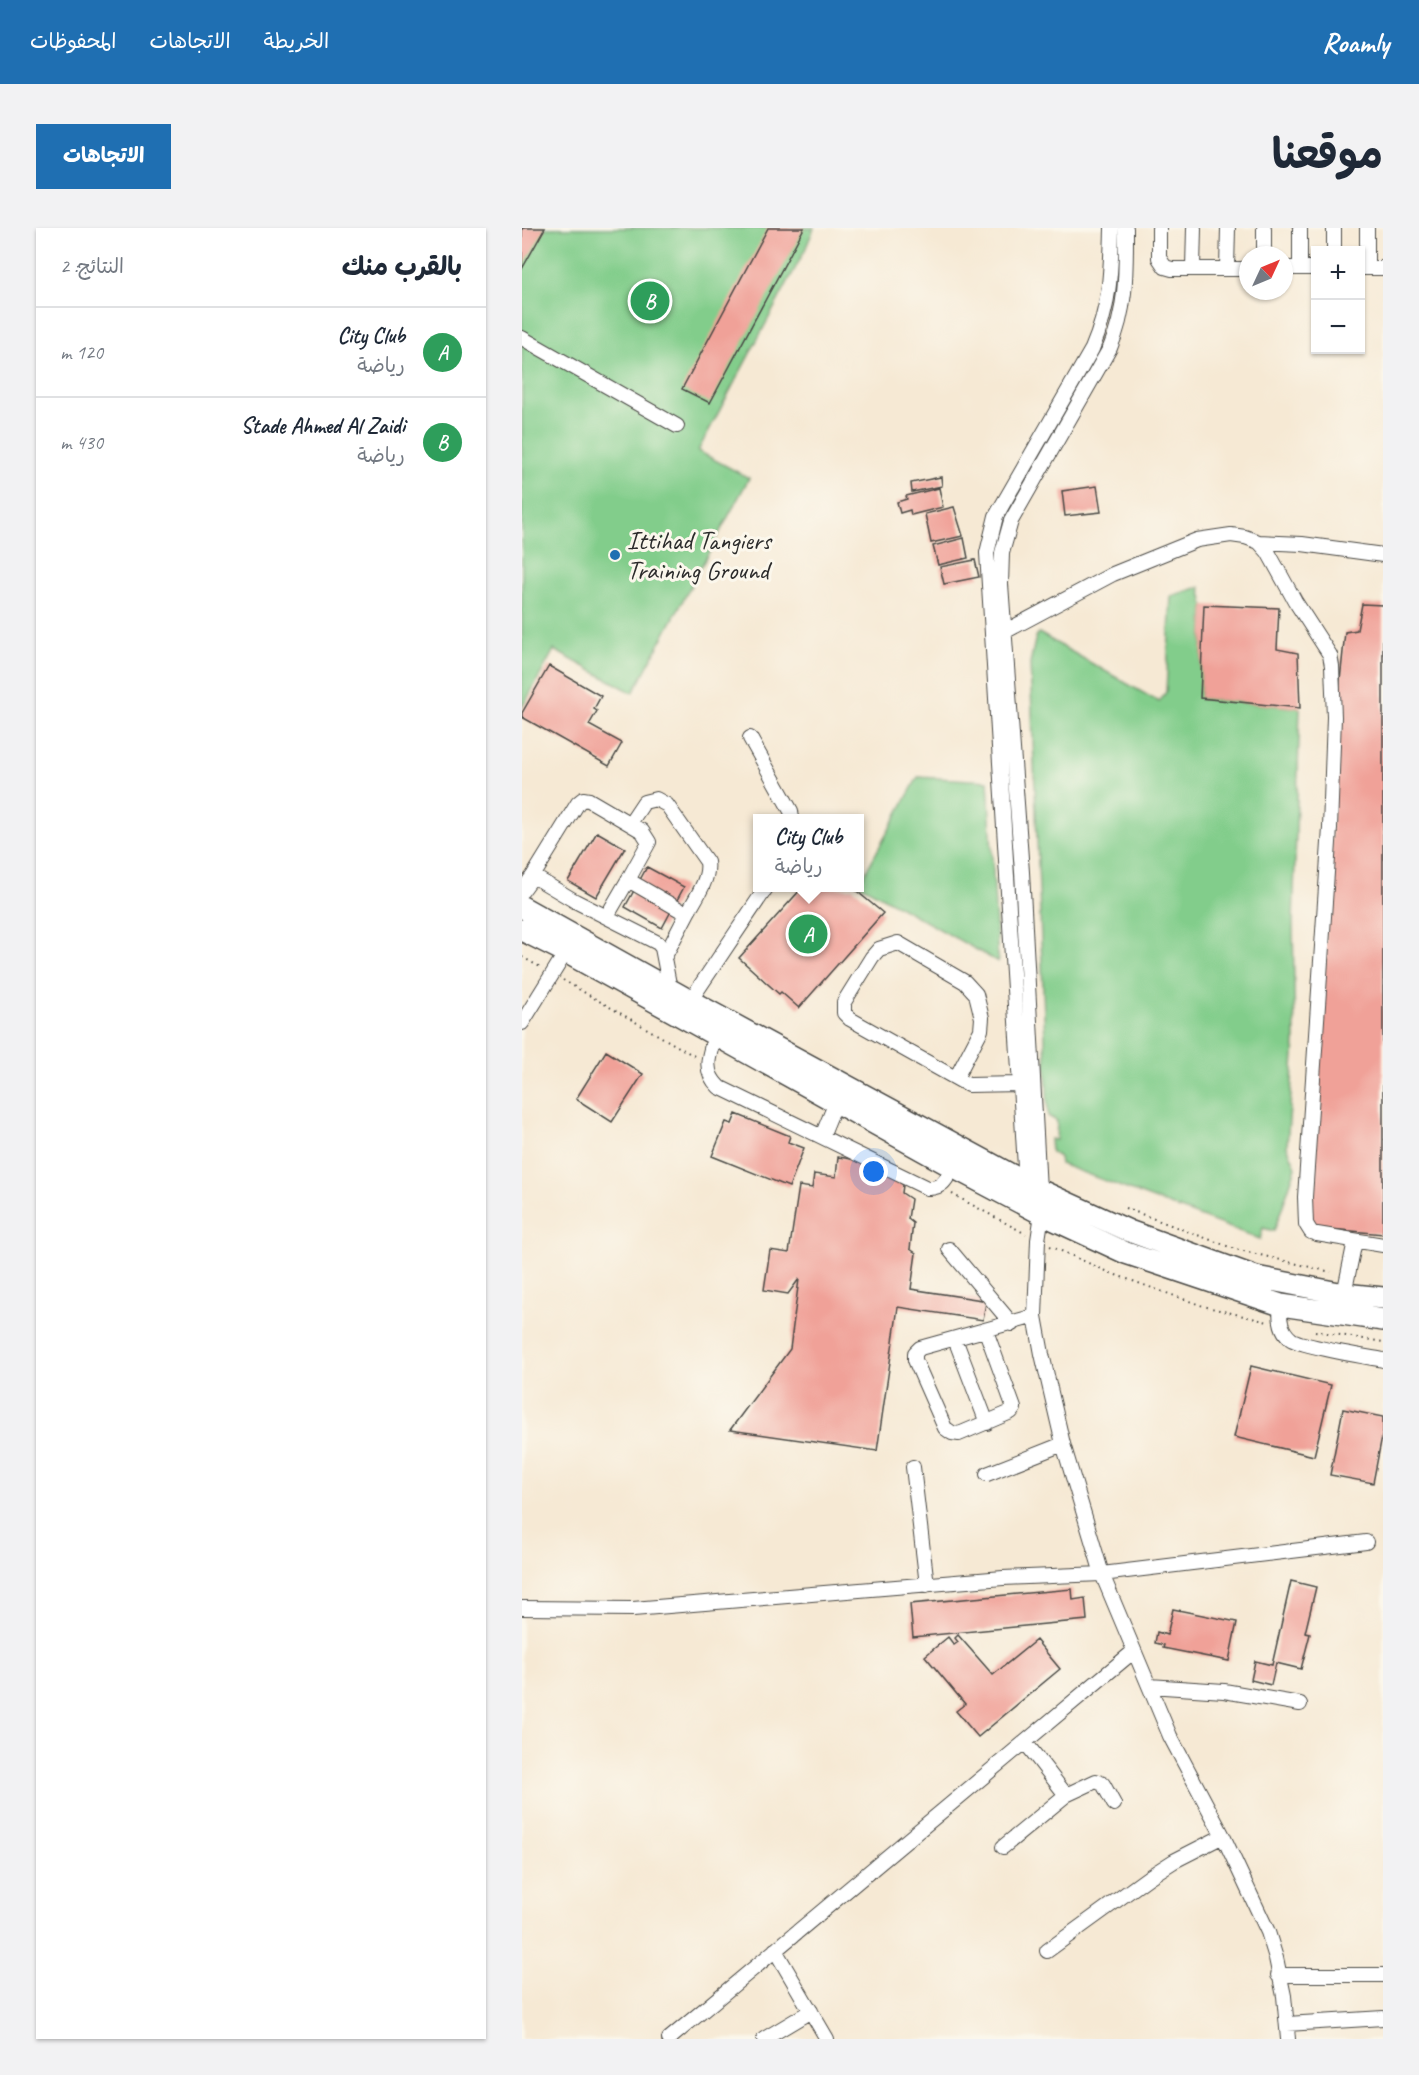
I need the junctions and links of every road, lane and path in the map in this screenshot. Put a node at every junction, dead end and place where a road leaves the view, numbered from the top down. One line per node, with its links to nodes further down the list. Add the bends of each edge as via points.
1 (1112, 228): 44 (street, via 1110,289 1098,335 996,516 987,553)
2 (1126, 228): 25 (street, via 1126,292 1116,335 1018,507 1005,537 1001,569)
3 (1159, 228): 13 (street, via 1162,265)
4 (1194, 228): 13 (street)
5 (1228, 228): 20 (street)
6 (1264, 228): 10 (street)
7 (1300, 228): 16 (street)
8 (1334, 228): 11 (street)
9 (1367, 228): 12 (street)
10 (1264, 246)
11 (1334, 246)
12 (1365, 255)
13 (1193, 268): 20 (street)
14 (1239, 268): 20 (street)
15 (1293, 268): 16 (street)
16 (1300, 268): 17 (street)
17 (1311, 268)
18 (1365, 268): 19 (street)
19 (1383, 268)
20 (1227, 269)
21 (522, 338): 22 (street)
22 (677, 426)
23 (1259, 542): 24 (street); 25 (street, via 1231,535 1197,540 1113,574); 51 (street, via 1330,655 1332,666 1330,828 1306,1224 1311,1232)
24 (1383, 555)
25 (1006, 631): 48 (street, via 1022,872)
26 (750, 738): 27 (street)
27 (791, 814)
28 (630, 823): 29 (street, via 583,799); 30 (street, via 649,842); 34 (street, via 644,802 656,799 668,805 707,862 705,878)
29 (533, 876): 31 (street); 35 (street)
30 (628, 880): 34 (street); 35 (street)
31 (522, 891)
32 (763, 892): 40 (street)
33 (522, 906): 39 (highway)
34 (687, 914): 38 (street)
35 (607, 916): 38 (street, via 658,943)
36 (522, 930): 37 (highway)
37 (566, 952): 41 (street); 42 (highway)
38 (664, 958): 39 (street)
39 (670, 989): 40 (highway)
40 (690, 1001): 48 (highway)
41 (522, 1023)
42 (715, 1036): 45 (highway); 46 (street, via 707,1063 709,1074 719,1087)
43 (956, 1078): 43 (street, via 844,1013 844,1002 879,950 898,943 965,982 976,994 981,1030); 44 (street, via 968,1085)
44 (1020, 1084): 48 (street)
45 (836, 1102): 46 (street); 47 (highway)
46 (822, 1136): 47 (street, via 927,1188 943,1184)
47 (953, 1167): 50 (highway)
48 (1032, 1186): 54 (highway, via 1129,1231 1256,1276)
49 (1126, 1209): 54 (path)
50 (1042, 1214): 56 (highway, via 1125,1253); 57 (street)
51 (1355, 1241): 52 (street); 54 (street)
52 (1383, 1245)
53 (949, 1249): 59 (street)
54 (1346, 1285): 55 (highway)
55 (1383, 1298)
56 (1281, 1305): 58 (highway); 62 (street, via 1281,1326 1293,1341)
57 (1035, 1316): 59 (street); 64 (street)
58 (1383, 1320)
59 (1012, 1324): 60 (street)
60 (986, 1331): 61 (street); 63 (street, via 1014,1408)
61 (955, 1339): 63 (street); 63 (street, via 920,1348 915,1360 945,1428 959,1434)
62 (1383, 1360)
63 (987, 1423)
64 (1063, 1444): 66 (street); 68 (street)
65 (914, 1467): 69 (street)
66 (987, 1474)
67 (1366, 1542): 68 (street)
68 (1101, 1574): 69 (street); 71 (street)
69 (927, 1585): 70 (street, via 633,1609)
70 (522, 1608)
71 (1134, 1651): 72 (street); 74 (street)
72 (1149, 1686): 73 (street, via 1224,1691); 77 (street, via 1170,1736)
73 (1300, 1704)
74 (1025, 1742): 75 (street); 79 (street)
75 (1066, 1795): 76 (street, via 1096,1780 1103,1784); 78 (street)
76 (1114, 1804)
77 (1223, 1836): 80 (street, via 1149,1877); 81 (street, via 1268,1932)
78 (1003, 1847)
79 (775, 1950): 83 (street); 87 (street)
80 (1047, 1951)
81 (1278, 1975): 82 (street); 85 (street)
82 (1383, 1975)
83 (811, 2011): 86 (street); 88 (street)
84 (1383, 2018): 85 (street)
85 (1287, 2024): 89 (street)
86 (769, 2038)
87 (669, 2039)
88 (827, 2039)
89 (1288, 2039)

